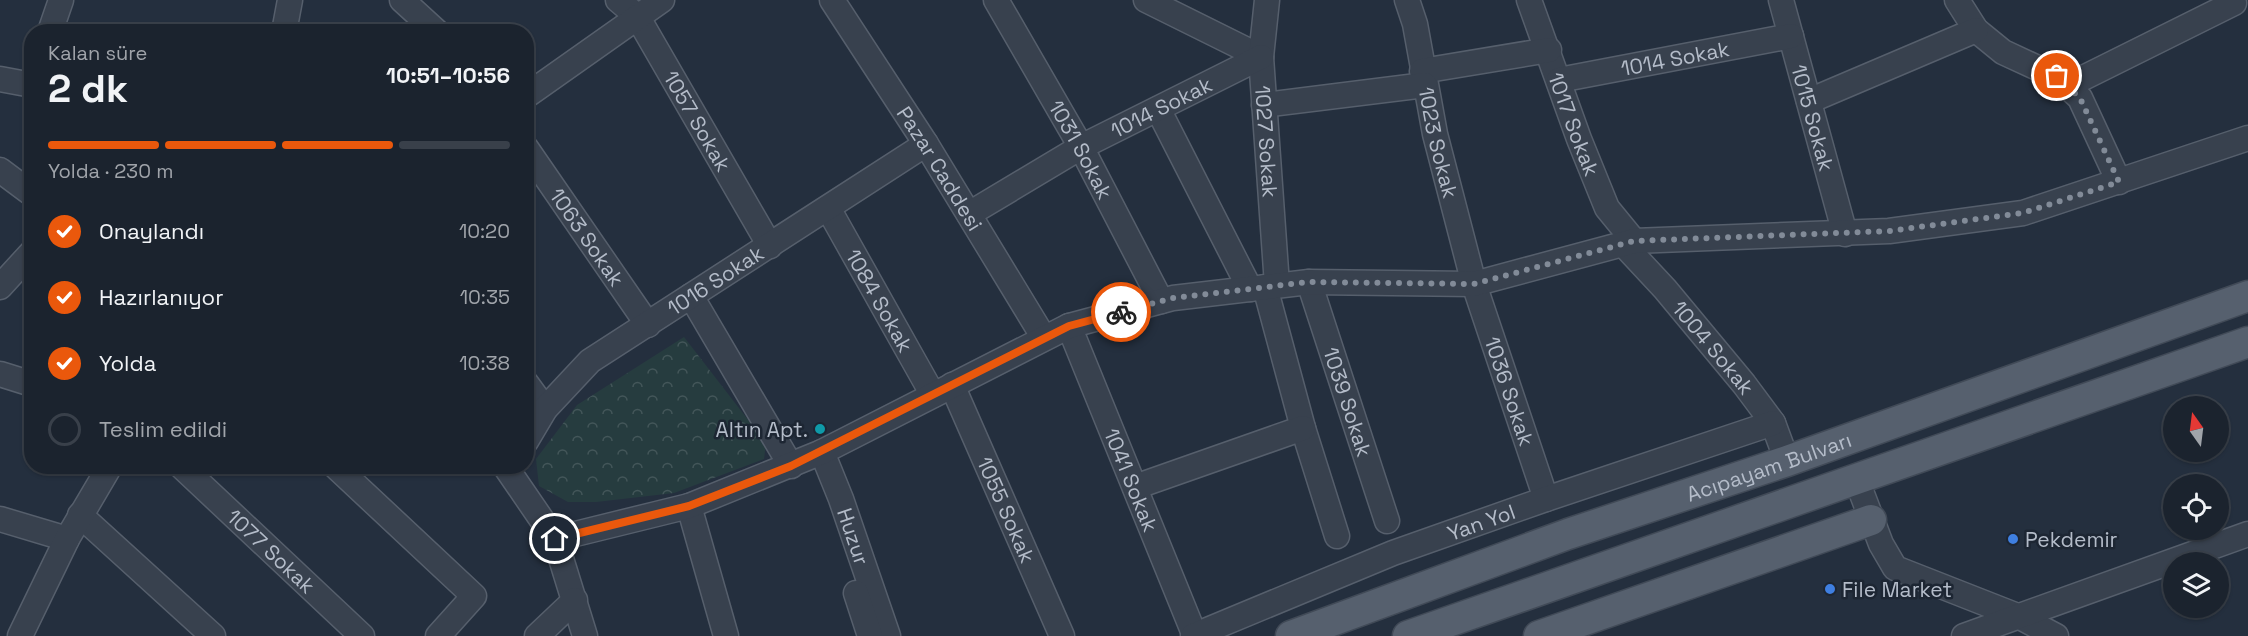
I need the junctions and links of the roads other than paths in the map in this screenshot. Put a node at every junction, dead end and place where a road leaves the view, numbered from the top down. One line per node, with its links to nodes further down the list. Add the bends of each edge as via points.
1 (61, 0): 16 (street)
2 (290, 0): 17 (street)
3 (402, 0): 18 (street)
4 (618, 0): 15 (street, 1057 Sokak)
5 (662, 0): 15 (street)
6 (832, 0): 33 (street, Pazar Caddesi)
7 (996, 0): 34 (street, 1031 Sokak)
8 (1146, 0): 22 (street)
9 (1267, 0): 22 (street, 1027 Sokak)
10 (1407, 0): 23 (street, 1023 Sokak, via 1415,24)
11 (1529, 0): 21 (street, 1017 Sokak)
12 (1781, 0): 20 (street, 1015 Sokak)
13 (1958, 0): 19 (street)
14 (2238, 6): 27 (street)
15 (637, 16): 28 (street); 43 (street, 1057 Sokak)
16 (53, 24)
17 (286, 24)
18 (428, 24)
19 (1976, 30): 27 (street, via 2003,52 2057,76); 29 (street)
20 (1791, 36): 25 (street, 1014 Sokak); 29 (street, 1015 Sokak)
21 (1549, 50): 23 (street); 25 (street, 1017 Sokak)
22 (1261, 57): 30 (street, 1027 Sokak); 31 (street, 1014 Sokak)
23 (1423, 78): 30 (street); 46 (street, 1023 Sokak)
24 (0, 79): 26 (street)
25 (1559, 80): 42 (street, 1017 Sokak, via 1607,208)
26 (24, 83)
27 (2067, 86): 37 (street, via 2080,98)
28 (534, 90)
29 (1809, 101): 41 (street, 1015 Sokak)
30 (1264, 105): 48 (street, 1027 Sokak)
31 (1158, 108): 34 (street, 1014 Sokak); 48 (street)
32 (2248, 138): 37 (street)
33 (926, 144): 39 (street, 1016 Sokak); 40 (street, Pazar Caddesi)
34 (1081, 147): 40 (street, 1014 Sokak); 51 (street, 1031 Sokak)
35 (534, 160): 52 (street, 1063 Sokak)
36 (0, 170): 38 (street)
37 (2119, 182): 41 (street, via 2023,213)
38 (24, 188)
39 (828, 208): 43 (street, 1016 Sokak); 58 (street, 1084 Sokak)
40 (969, 214): 54 (street, Pazar Caddesi)
41 (1845, 234): 42 (street)
42 (1629, 243): 46 (street); 61 (street, 1004 Sokak)
43 (770, 246): 49 (street, 1016 Sokak)
44 (24, 261): 47 (street)
45 (1309, 282): 46 (street); 48 (street); 76 (street, 1039 Sokak)
46 (1474, 284): 72 (street, 1036 Sokak)
47 (0, 287)
48 (1264, 287): 51 (street); 63 (street)
49 (691, 296): 52 (street, 1016 Sokak); 64 (street)
50 (2248, 296): 65 (main road, Acıpayam Bulvarı)
51 (1161, 301): 53 (street)
52 (648, 325): 60 (street, 1016 Sokak, via 590,361)
53 (1069, 326): 54 (street); 71 (street, 1041 Sokak)
54 (1044, 338): 58 (street)
55 (2248, 342): 70 (main road, Acıpayam Bulvarı)
56 (0, 374): 57 (street)
57 (24, 382)
58 (942, 390): 64 (street); 94 (street, 1055 Sokak)
59 (534, 394): 60 (street)
60 (545, 409): 62 (street, 1016 Sokak)
61 (1773, 423): 65 (street, 1004 Sokak); 72 (street, Yan Yol)
62 (534, 428)
63 (1303, 428): 71 (street); 79 (street)
64 (807, 459): 73 (street); 92 (street, Huzur, via 820,484); 93 (street, Huzur, via 841,499)
65 (1787, 461): 96 (main road, Acıpayam Bulvarı, via 1568,534)
66 (105, 474): 74 (street)
67 (190, 474): 87 (street, 1077 Sokak)
68 (344, 474): 88 (street, via 474,596)
69 (513, 474): 81 (street)
70 (1856, 478): 77 (street); 97 (main road, Acıpayam Bulvarı)
71 (1135, 487): 95 (street, 1041 Sokak)
72 (1546, 499): 95 (street, Yan Yol, via 1393,553)
73 (689, 506): 81 (street); 91 (street)
74 (80, 515): 80 (street); 86 (street)
75 (0, 519): 80 (street)
76 (1387, 520)
77 (1871, 520): 83 (street, via 1895,568); 84 (main road)
78 (2248, 534): 83 (street)
79 (1337, 536)
80 (67, 539): 85 (street)
81 (555, 539): 82 (street)
82 (575, 600): 89 (street); 90 (street)
83 (2020, 617): 98 (street); 99 (street)
84 (1549, 634)
85 (20, 636)
86 (213, 636)
87 (362, 636)
88 (438, 636)
89 (537, 636)
90 (585, 636)
91 (726, 636)
92 (870, 636)
93 (888, 636)
94 (1062, 636)
95 (1194, 636)
96 (1291, 636)
97 (1408, 636)
98 (1964, 636)
99 (2056, 636)

